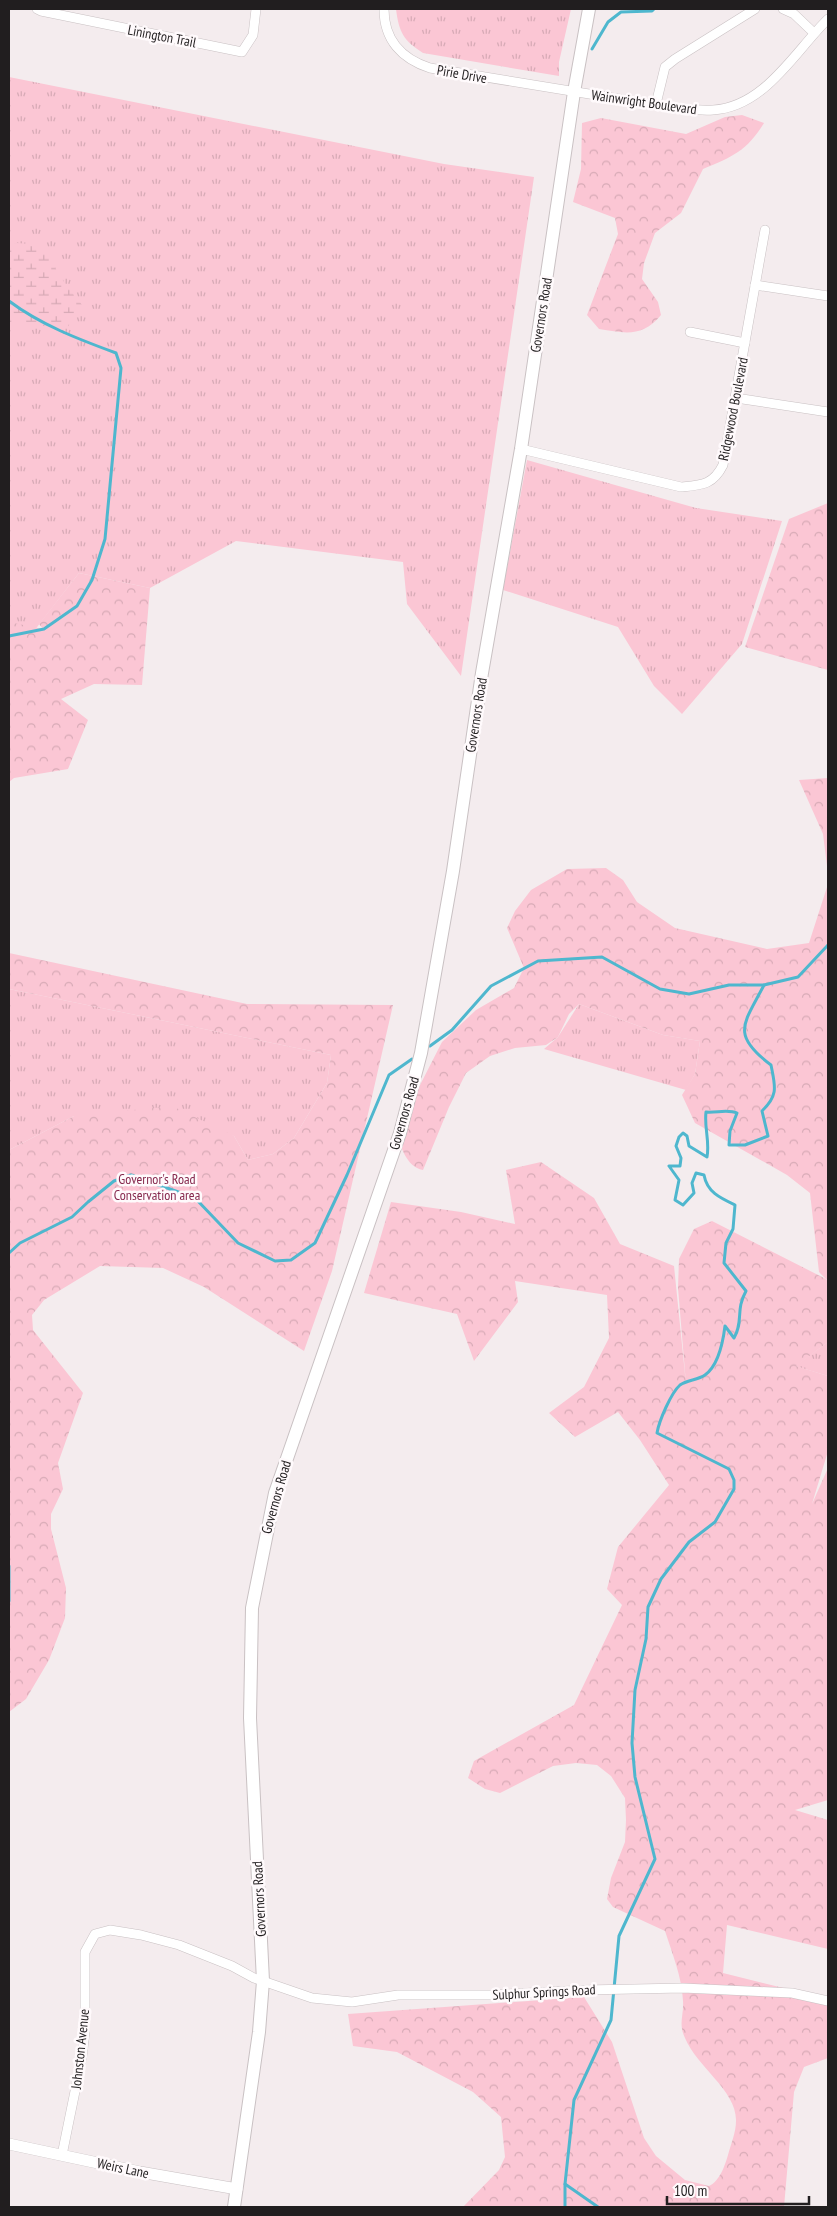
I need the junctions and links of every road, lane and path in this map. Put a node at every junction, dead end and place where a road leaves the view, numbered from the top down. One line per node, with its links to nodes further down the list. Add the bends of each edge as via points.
1 (37, 9): 2 (street, Linington Trail, via 242,52 253,35)
2 (256, 9)
3 (384, 9): 9 (street, Pirie Drive, via 388,34 400,52 413,62 430,68)
4 (589, 9): 9 (main road, Governors Road)
5 (755, 9): 10 (street, via 664,67)
6 (783, 9): 8 (street, via 794,14)
7 (828, 19): 8 (street, Wainwright Boulevard)
8 (814, 33): 10 (street, Wainwright Boulevard, via 768,84 744,102 715,110)
9 (574, 92): 10 (street, Wainwright Boulevard); 18 (main road, Governors Road)
10 (656, 104)
11 (765, 230): 12 (street, Ridgewood Boulevard)
12 (755, 285): 13 (street); 15 (street, Ridgewood Boulevard)
13 (828, 296)
14 (690, 332): 15 (street)
15 (745, 343): 16 (street, Ridgewood Boulevard)
16 (736, 398): 17 (street); 18 (street, Ridgewood Boulevard, via 723,465 717,476 704,484 681,486)
17 (828, 412)
18 (521, 449): 20 (main road, Governors Road, via 421,1053 397,1142 275,1493 252,1608 250,1718)
19 (89, 1942): 20 (street, Sulphur Springs Road, via 95,1934 110,1930 141,1935 194,1950); 23 (street, Johnston Avenue, via 84,1965 82,2057)
20 (263, 1981): 21 (street, Sulphur Springs Road, via 312,1998 352,2002 398,1995 684,1988 792,1993); 24 (main road, Governors Road)
21 (828, 2001)
22 (9, 2144): 23 (street, Weirs Lane)
23 (62, 2155): 24 (street, Weirs Lane)
24 (237, 2189): 25 (main road, Governors Road)
25 (234, 2207)

